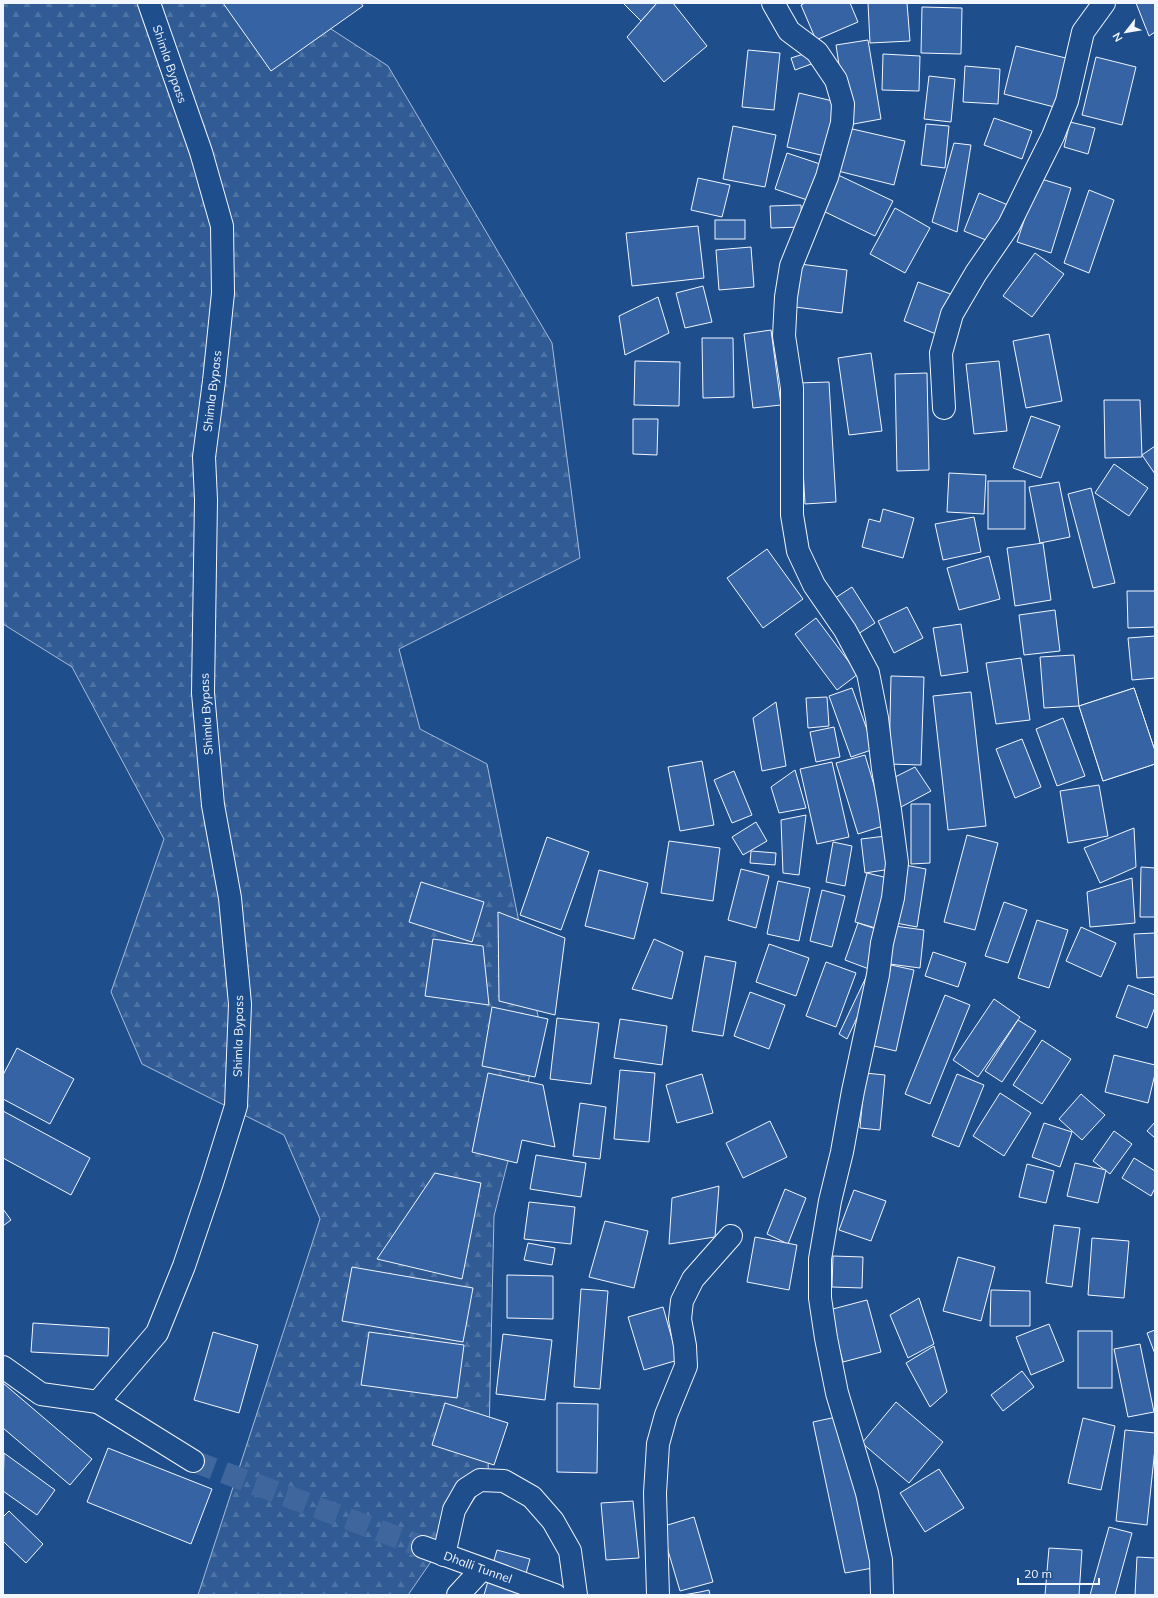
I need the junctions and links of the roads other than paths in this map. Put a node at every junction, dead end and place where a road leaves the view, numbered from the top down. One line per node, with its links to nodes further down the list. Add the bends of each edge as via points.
1 (149, 3): 7 (main road, Shimla Bypass, via 201,152 222,226 223,293 204,457 206,500 203,693 213,805 230,898 240,1004 236,1106 184,1266 156,1333)
2 (773, 3): 16 (main road, via 789,31 817,52 836,80 843,104 842,123 827,177 791,266 786,297 784,336 792,388 792,515 798,551 814,586 845,630 868,673 877,718 897,863 893,898 820,1259 820,1298 826,1338 838,1393 870,1508 881,1560)
3 (1104, 3): 4 (main road, via 1083,32 1067,100 1053,136 1009,225 952,314 940,353)
4 (944, 408)
5 (732, 1236): 15 (main road, via 693,1279 682,1301 680,1319 686,1366 666,1415 658,1444 655,1493)
6 (3, 1367): 7 (main road, via 41,1394)
7 (98, 1402): 8 (main road)
8 (193, 1461)
9 (423, 1547): 10 (main road, Dhalli Tunnel)
10 (444, 1555): 11 (main road, Dhalli Tunnel); 14 (main road, via 454,1510 466,1489 480,1480 504,1481 532,1496 553,1521 570,1551)
11 (482, 1569): 12 (main road); 13 (main road, Dhalli Tunnel)
12 (458, 1595)
13 (555, 1595)
14 (576, 1595)
15 (658, 1595)
16 (882, 1595)

